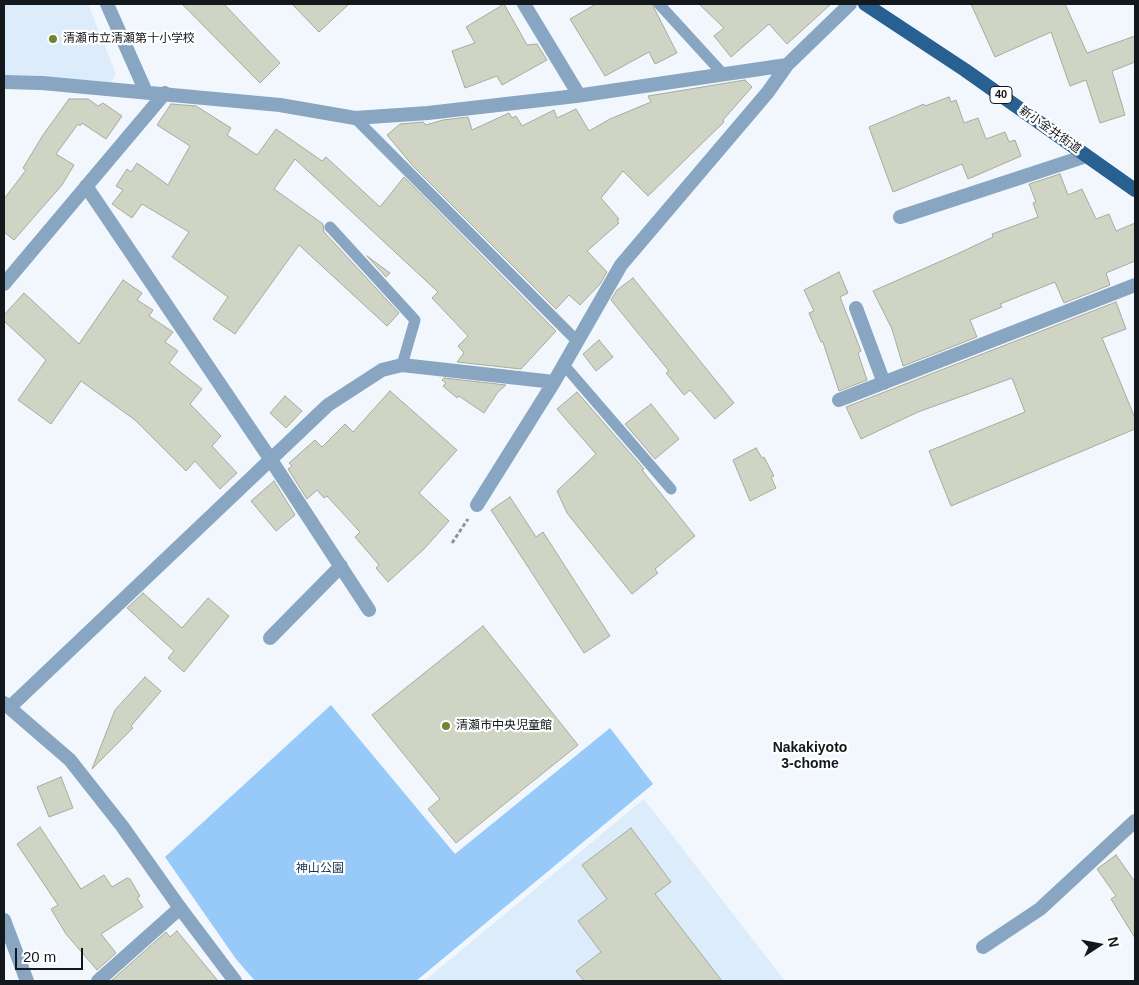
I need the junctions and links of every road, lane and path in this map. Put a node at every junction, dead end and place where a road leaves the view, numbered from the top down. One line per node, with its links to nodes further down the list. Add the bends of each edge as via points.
1 (107, 4): 9 (street)
2 (524, 4): 11 (street)
3 (659, 4): 7 (lane)
4 (850, 4): 6 (street)
5 (865, 4): 13 (main road, 新小金井街道 / 40)
6 (787, 64): 7 (street); 21 (street, via 768,92 621,265)
7 (723, 74): 11 (street)
8 (4, 82): 9 (street)
9 (146, 92): 10 (street)
10 (165, 94): 12 (street, via 280,105); 14 (street)
11 (579, 95): 12 (street)
12 (355, 118): 21 (lane)
13 (1086, 156): 15 (main road, 新小金井街道 / 40); 16 (street)
14 (86, 186): 18 (street); 27 (street)
15 (1135, 190)
16 (900, 217)
17 (330, 227): 22 (lane, via 415,320)
18 (4, 284)
19 (1135, 285): 25 (street)
20 (856, 308): 25 (street)
21 (577, 341): 23 (street)
22 (402, 365): 24 (street); 27 (street, via 382,370 328,404)
23 (564, 365): 24 (street); 28 (lane)
24 (554, 382): 29 (street)
25 (884, 383): 26 (street)
26 (839, 400)
27 (271, 460): 31 (street); 34 (street)
28 (671, 489)
29 (476, 506): 30 (path)
30 (452, 543)
31 (341, 566): 32 (street); 33 (street)
32 (369, 610)
33 (270, 638)
34 (7, 705): 36 (street, via 70,760)
35 (1135, 821): 38 (street, via 1040,909)
36 (180, 908): 40 (street); 41 (street)
37 (4, 920): 39 (street)
38 (983, 946)
39 (28, 981)
40 (98, 981)
41 (235, 981)

